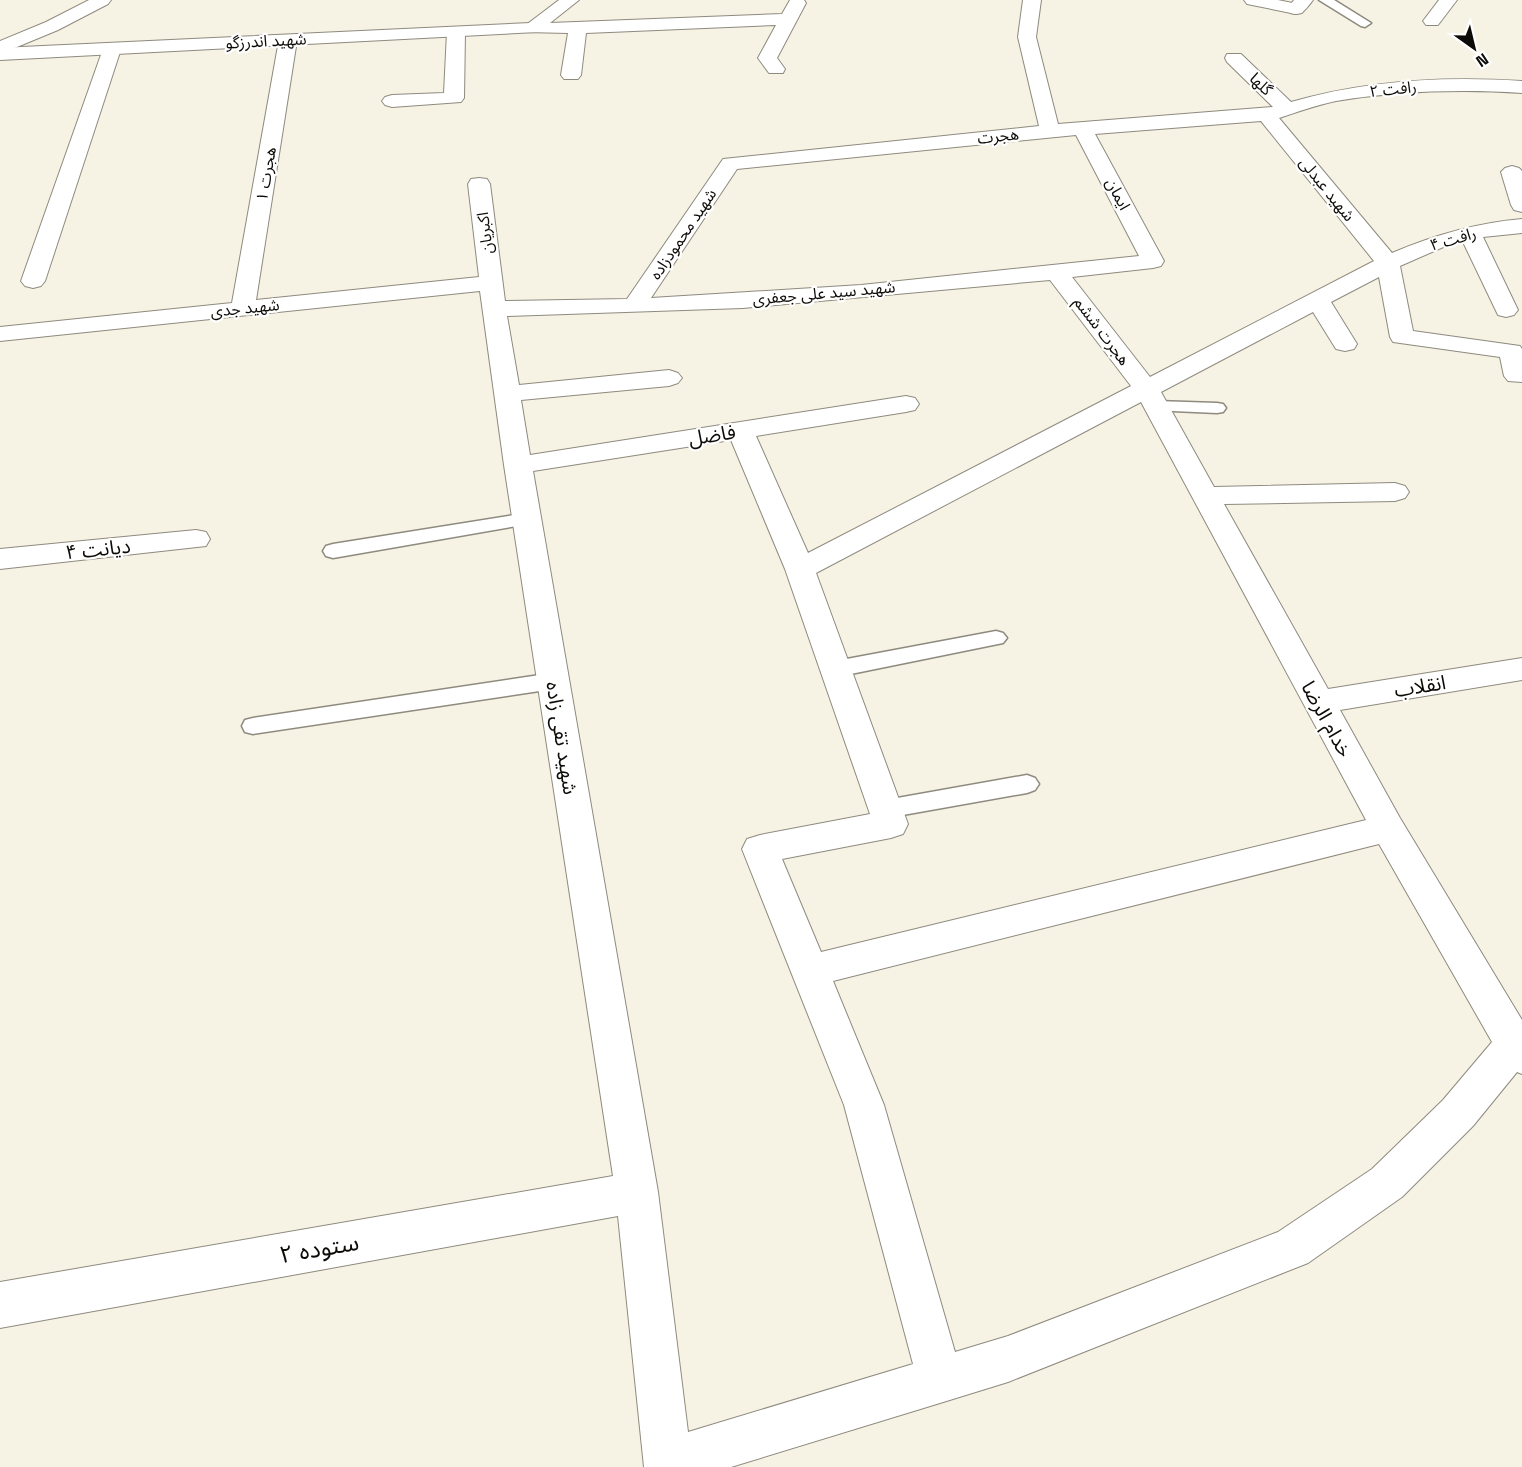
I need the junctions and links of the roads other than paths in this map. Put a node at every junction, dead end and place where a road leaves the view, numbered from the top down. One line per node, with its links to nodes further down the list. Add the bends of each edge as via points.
1 (74, 0): 17 (street, via 31,22)
2 (102, 0): 17 (street, via 52,26)
3 (570, 0): 13 (street)
4 (799, 0): 10 (street)
5 (1032, 0): 28 (street, via 1027,37)
6 (1253, 0): 9 (street)
7 (1325, 0): 12 (lane)
8 (1448, 0): 11 (street)
9 (1300, 4)
10 (788, 20): 14 (street, شهید اندرزگو); 21 (street, via 767,58)
11 (1432, 21)
12 (1365, 23)
13 (531, 28): 14 (street, شهید اندرزگو); 15 (street, شهید اندرزگو)
14 (578, 28): 22 (street)
15 (456, 32): 16 (street, شهید اندرزگو); 24 (street, via 454,98)
16 (288, 40): 18 (street, شهید اندرزگو); 42 (street, هجرت ۱)
17 (0, 46)
18 (112, 49): 19 (street, شهید اندرزگو); 38 (street)
19 (0, 54)
20 (1234, 58): 25 (street, گلها)
21 (776, 69)
22 (572, 75)
23 (1522, 87): 25 (street, رافت ۲, via 1401,87 1334,96)
24 (392, 102)
25 (1288, 110): 26 (street, رافت ۲)
26 (1266, 115): 27 (street, هجرت); 36 (street, شهید عبدلی)
27 (1082, 128): 28 (street, هجرت); 35 (street, ایمان)
28 (1050, 131): 29 (street, هجرت)
29 (730, 163): 41 (street, شهید محمودزاده)
30 (1512, 172): 32 (street)
31 (479, 184): 39 (street, اکبریان)
32 (1522, 205)
33 (1522, 226): 34 (street, رافت ۴)
34 (1470, 233): 36 (street, رافت ۴, via 1441,240); 43 (street)
35 (1153, 261): 37 (street, شهید سید علی جعفری)
36 (1388, 263): 40 (street, رافت ۴); 46 (street, via 1402,337 1511,351)
37 (1056, 272): 41 (street, شهید سید علی جعفری, via 797,296); 49 (street, هجرت ششم)
38 (33, 281)
39 (492, 296): 41 (street, شهید سید علی جعفری); 42 (street, شهید جدی); 48 (street, شهید تقی زاده)
40 (1318, 300): 45 (street); 49 (street, رافت ۴)
41 (635, 304)
42 (243, 308): 44 (street, شهید جدی)
43 (1506, 310)
44 (0, 334)
45 (1345, 344)
46 (1519, 377)
47 (669, 378): 48 (street)
48 (508, 394): 53 (street, شهید تقی زاده)
49 (1152, 398): 51 (lane); 55 (street, خدام الرضا); 60 (street, رافت ۴)
50 (906, 404): 52 (street, فاضل)
51 (1217, 408)
52 (740, 430): 53 (street, فاضل); 60 (street)
53 (518, 465): 56 (street, شهید تقی زاده)
54 (1395, 492): 55 (street)
55 (1205, 496): 65 (street, خدام الرضا)
56 (527, 519): 58 (lane); 64 (street, شهید تقی زاده)
57 (196, 539): 59 (street, دیانت ۴)
58 (333, 551)
59 (0, 559)
60 (800, 569): 62 (street)
61 (996, 638): 62 (lane)
62 (836, 669): 68 (street)
63 (1522, 669): 65 (street, انقلاب)
64 (553, 681): 66 (lane); 72 (street, شهید تقی زاده)
65 (1317, 702): 69 (street, خدام الرضا)
66 (253, 726)
67 (1027, 784): 68 (lane)
68 (885, 809): 70 (street, via 891,824 760,849)
69 (1388, 828): 70 (street); 71 (street, خدام الرضا)
70 (809, 971): 74 (street, via 864,1106)
71 (1520, 1047): 74 (street, via 1387,1183 1292,1248 1071,1336)
72 (637, 1192): 73 (street, ستوده ۲); 75 (street, شهید تقی زاده)
73 (0, 1305)
74 (939, 1380): 75 (street)
75 (668, 1465)

